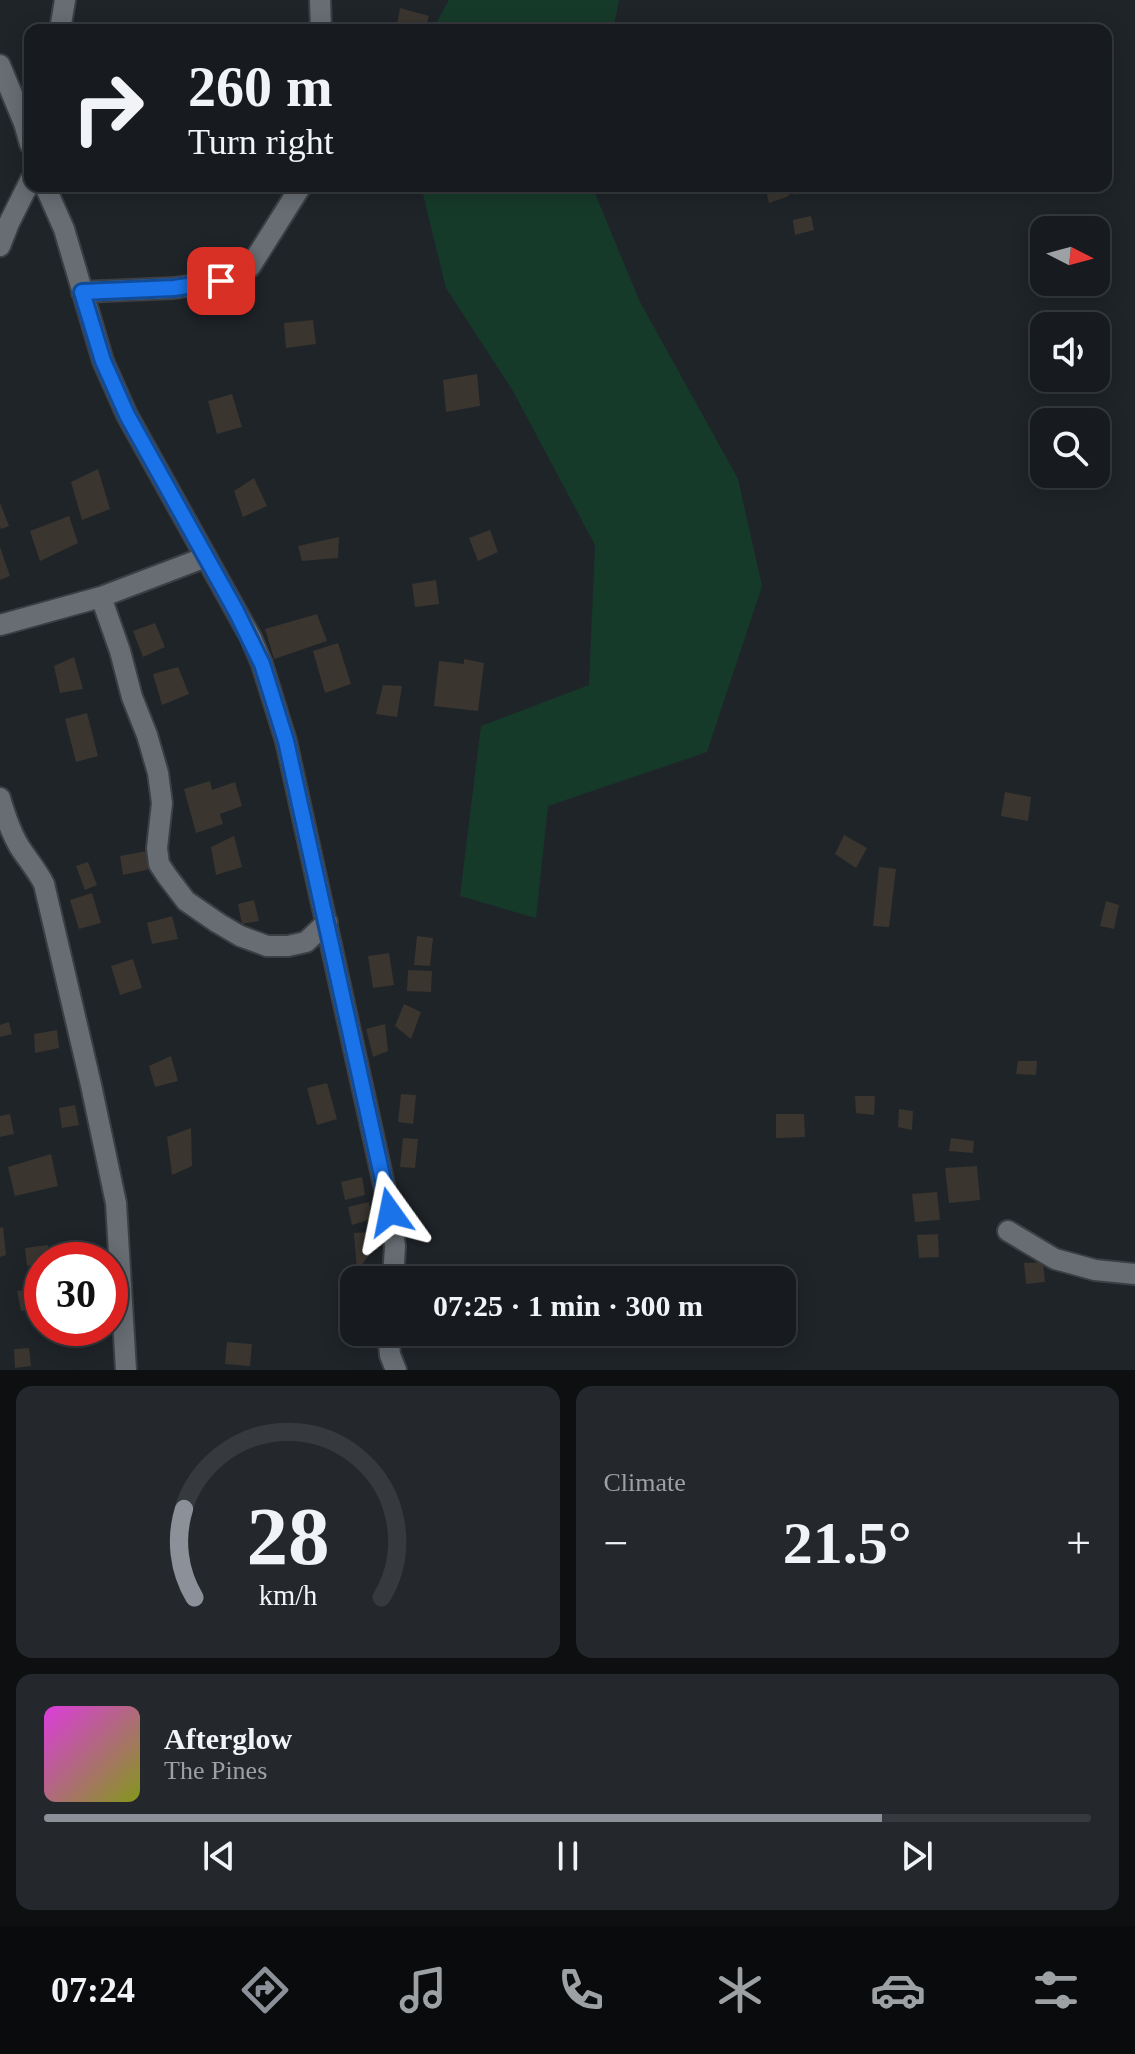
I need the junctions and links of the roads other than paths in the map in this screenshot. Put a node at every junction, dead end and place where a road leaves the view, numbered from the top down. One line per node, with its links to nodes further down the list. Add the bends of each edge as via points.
1 (65, 0): 3 (street)
2 (320, 0): 4 (street)
3 (61, 24)
4 (321, 24)
5 (0, 65): 6 (street)
6 (24, 123)
7 (24, 192): 10 (street)
8 (48, 192): 11 (street)
9 (297, 192): 11 (street, via 250,267 221,281)
10 (0, 246)
11 (82, 292): 12 (street, via 127,415)
12 (206, 557): 13 (street); 16 (street, via 262,664 286,741)
13 (101, 597): 14 (street); 16 (street, via 158,773 162,803 157,848 167,876 186,901 240,936 267,946 306,942)
14 (0, 625)
15 (0, 798): 21 (street, via 20,848 44,884 91,1085 116,1203)
16 (327, 922): 18 (street, via 390,1212)
17 (1008, 1231): 19 (street, via 1055,1259)
18 (394, 1266)
19 (1135, 1274)
20 (389, 1346): 22 (street)
21 (126, 1370)
22 (396, 1370)

